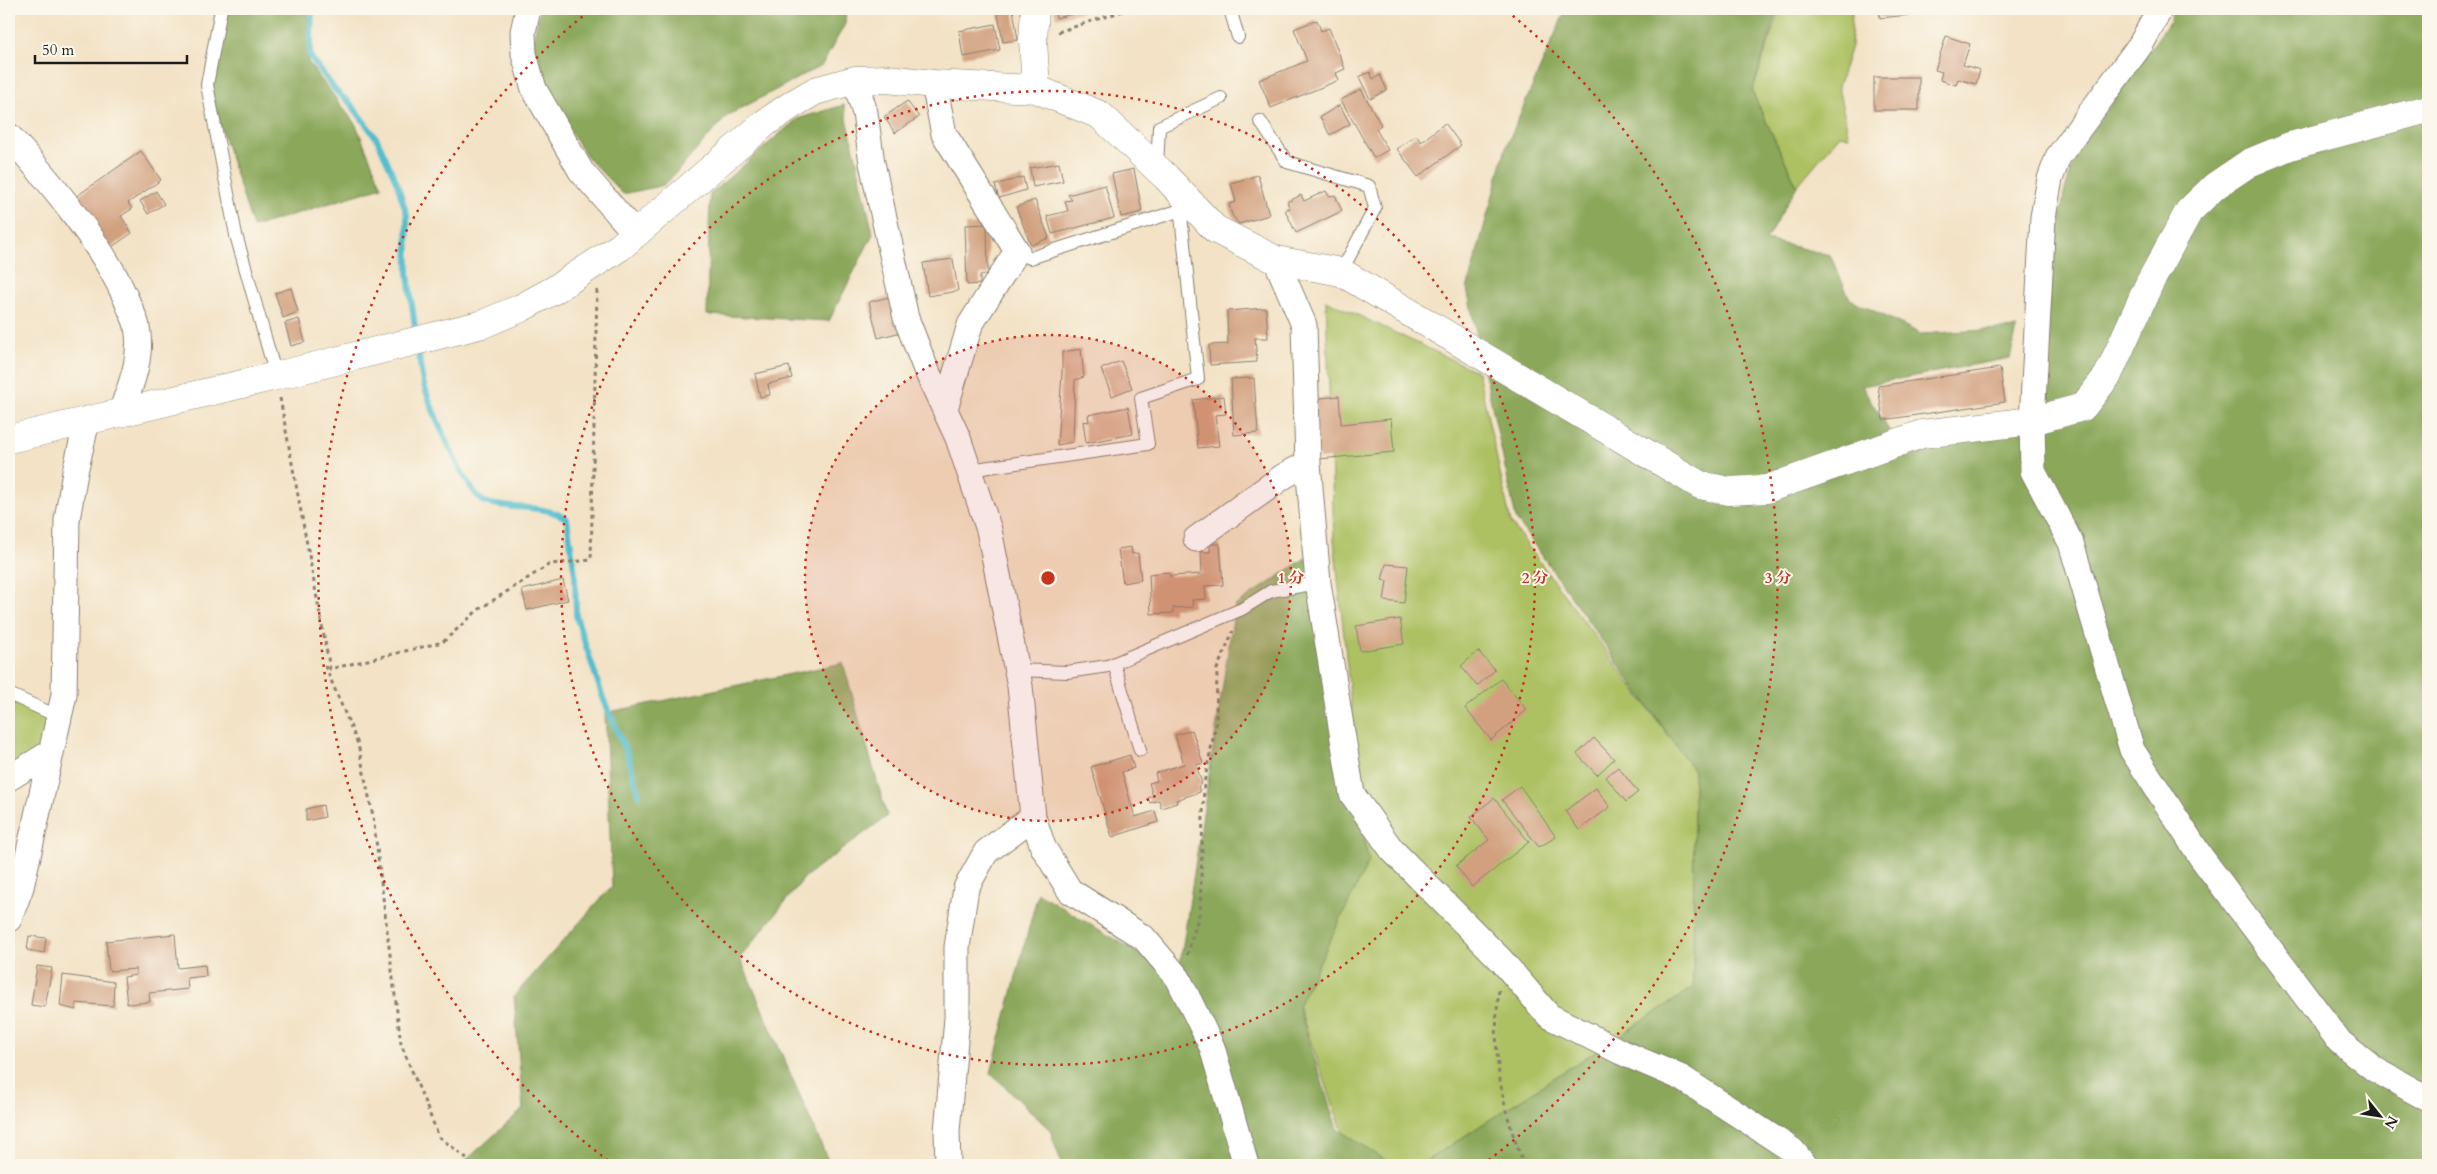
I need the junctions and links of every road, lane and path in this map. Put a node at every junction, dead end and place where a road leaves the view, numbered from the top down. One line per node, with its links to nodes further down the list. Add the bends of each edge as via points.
1 (221, 9): 23 (lane, via 207,85 236,235)
2 (528, 9): 18 (street, via 523,32 524,54 534,89 581,171)
3 (1036, 9): 8 (street)
4 (1129, 9): 8 (path)
5 (1230, 9): 7 (lane)
6 (2160, 9): 27 (street, via 2141,44 2058,157 2050,179 2043,217)
7 (1238, 36)
8 (1033, 40): 11 (street)
9 (855, 80): 10 (street, via 887,79); 18 (street, via 815,91 765,123); 24 (street, via 865,113 872,163 906,318)
10 (934, 84): 11 (street); 19 (street, via 944,134)
11 (1036, 88): 16 (street, via 1100,115)
12 (1221, 98): 16 (lane, via 1159,127)
13 (2428, 109): 27 (street, via 2290,146 2249,163 2215,186 2189,211 2149,284 2108,375 2083,407)
14 (1260, 121): 22 (lane, via 1287,162 1368,186 1375,208)
15 (9, 136): 25 (street, via 82,227 120,282 138,326 138,356)
16 (1156, 168): 17 (street)
17 (1180, 200): 19 (lane, via 1030,258); 20 (street, via 1215,229); 30 (lane, via 1198,379 1141,398 1148,444)
18 (635, 233): 21 (street)
19 (1017, 251): 24 (street, via 970,326)
20 (1276, 260): 22 (street); 29 (street, via 1304,325)
21 (598, 263): 23 (street, via 521,308 483,324); 23 (path, via 591,560 550,564 478,610 443,642 330,669)
22 (1341, 272): 27 (street, via 1700,485 1729,491 1767,489 1922,434)
23 (276, 376): 25 (street)
24 (945, 409): 30 (street)
25 (121, 412): 26 (street)
26 (87, 421): 28 (street); 38 (street, via 67,520 64,695)
27 (2032, 421): 46 (street, via 2033,471 2070,544 2132,750 2201,857 2340,1042 2374,1069)
28 (9, 439)
29 (1308, 463): 31 (street, via 1284,476); 32 (street)
30 (969, 470): 36 (street, via 989,530)
31 (1196, 539)
32 (1318, 583): 33 (lane, via 1272,591); 44 (street, via 1352,794 1392,850)
33 (1242, 609): 34 (lane); 45 (path, via 1217,669 1216,724 1204,783 1200,910)
34 (1114, 664): 36 (lane, via 1067,672); 39 (lane)
35 (325, 666): 47 (path, via 358,744 373,816 401,1044 439,1137 468,1159)
36 (1017, 670): 42 (street)
37 (9, 694): 38 (lane)
38 (59, 717): 40 (street)
39 (1140, 750)
40 (50, 753): 41 (street); 43 (street, via 21,887)
41 (9, 778)
42 (1033, 817): 45 (street, via 1043,847 1070,891 1144,938); 48 (street, via 986,852 966,888 957,947 957,1018 947,1131)
43 (9, 919)
44 (1502, 961): 50 (path, via 1495,1017 1502,1099); 51 (street, via 1549,1016 1682,1078 1792,1150)
45 (1178, 978): 49 (street, via 1212,1046)
46 (2428, 1099)
47 (470, 1165)
48 (948, 1165)
49 (1246, 1165)
50 (1524, 1165)
51 (1805, 1165)

